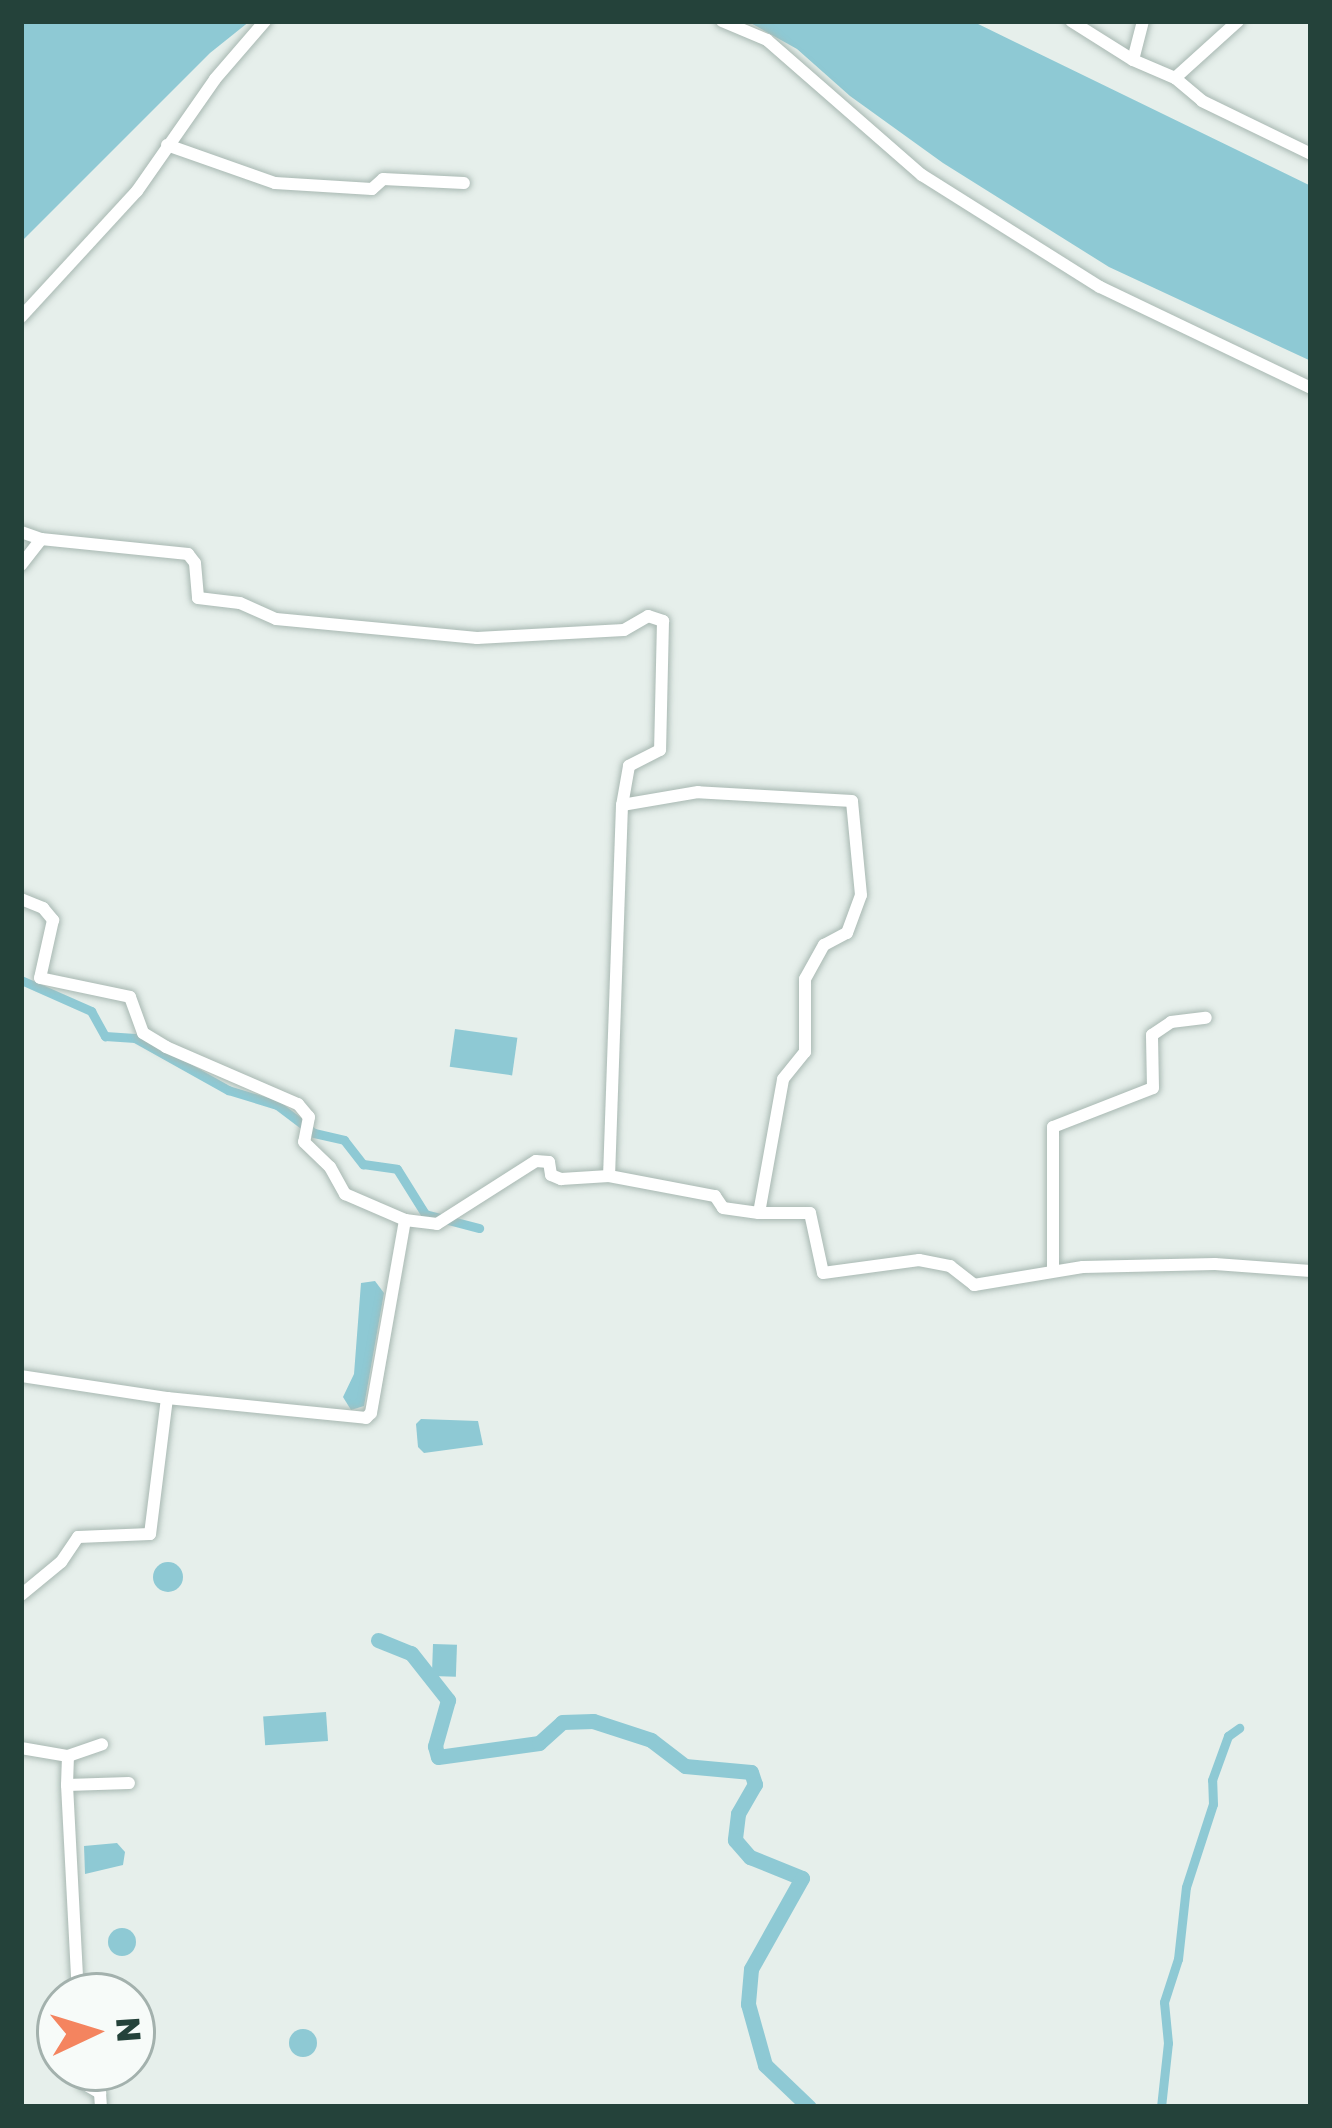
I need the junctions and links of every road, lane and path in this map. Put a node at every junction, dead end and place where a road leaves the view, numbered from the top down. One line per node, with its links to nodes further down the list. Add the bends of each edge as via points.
1 (265, 21): 8 (street)
2 (722, 21): 12 (street, via 767,40 922,175 1100,287)
3 (1071, 21): 6 (street)
4 (1144, 21): 6 (street)
5 (1238, 21): 7 (street)
6 (1133, 60): 7 (street)
7 (1175, 78): 9 (street, via 1202,101)
8 (167, 145): 10 (street, via 275,183); 11 (street, via 137,191)
9 (1311, 154)
10 (464, 183)
11 (21, 317)
12 (1311, 388)
13 (21, 532): 14 (street)
14 (41, 539): 15 (street); 16 (street, via 188,554 198,598 240,603 276,620 477,638 624,630 648,616 663,621 660,750 629,766)
15 (21, 565)
16 (622, 806): 19 (street); 20 (street, via 698,792 852,801 861,895 847,932 824,945 805,979 805,1052 783,1078)
17 (21, 899): 21 (street, via 52,916 40,978 130,997 143,1033 298,1104 308,1114 305,1131 345,1194)
18 (1206, 1018): 22 (street, via 1171,1022 1152,1035 1153,1088 1053,1127)
19 (609, 1176): 20 (street); 21 (street, via 561,1179 549,1162 536,1161 437,1224)
20 (759, 1213): 22 (street, via 810,1214 823,1273 919,1260 950,1266 974,1285)
21 (405, 1220): 25 (street, via 366,1418)
22 (1053, 1271): 23 (street, via 1215,1264)
23 (1311, 1271)
24 (21, 1376): 25 (street)
25 (167, 1398): 26 (street, via 150,1534 78,1538)
26 (21, 1595)
27 (101, 1744): 29 (street)
28 (21, 1748): 29 (street)
29 (68, 1756): 31 (street)
30 (129, 1784): 31 (street)
31 (67, 1785): 32 (street)
32 (77, 1972)

